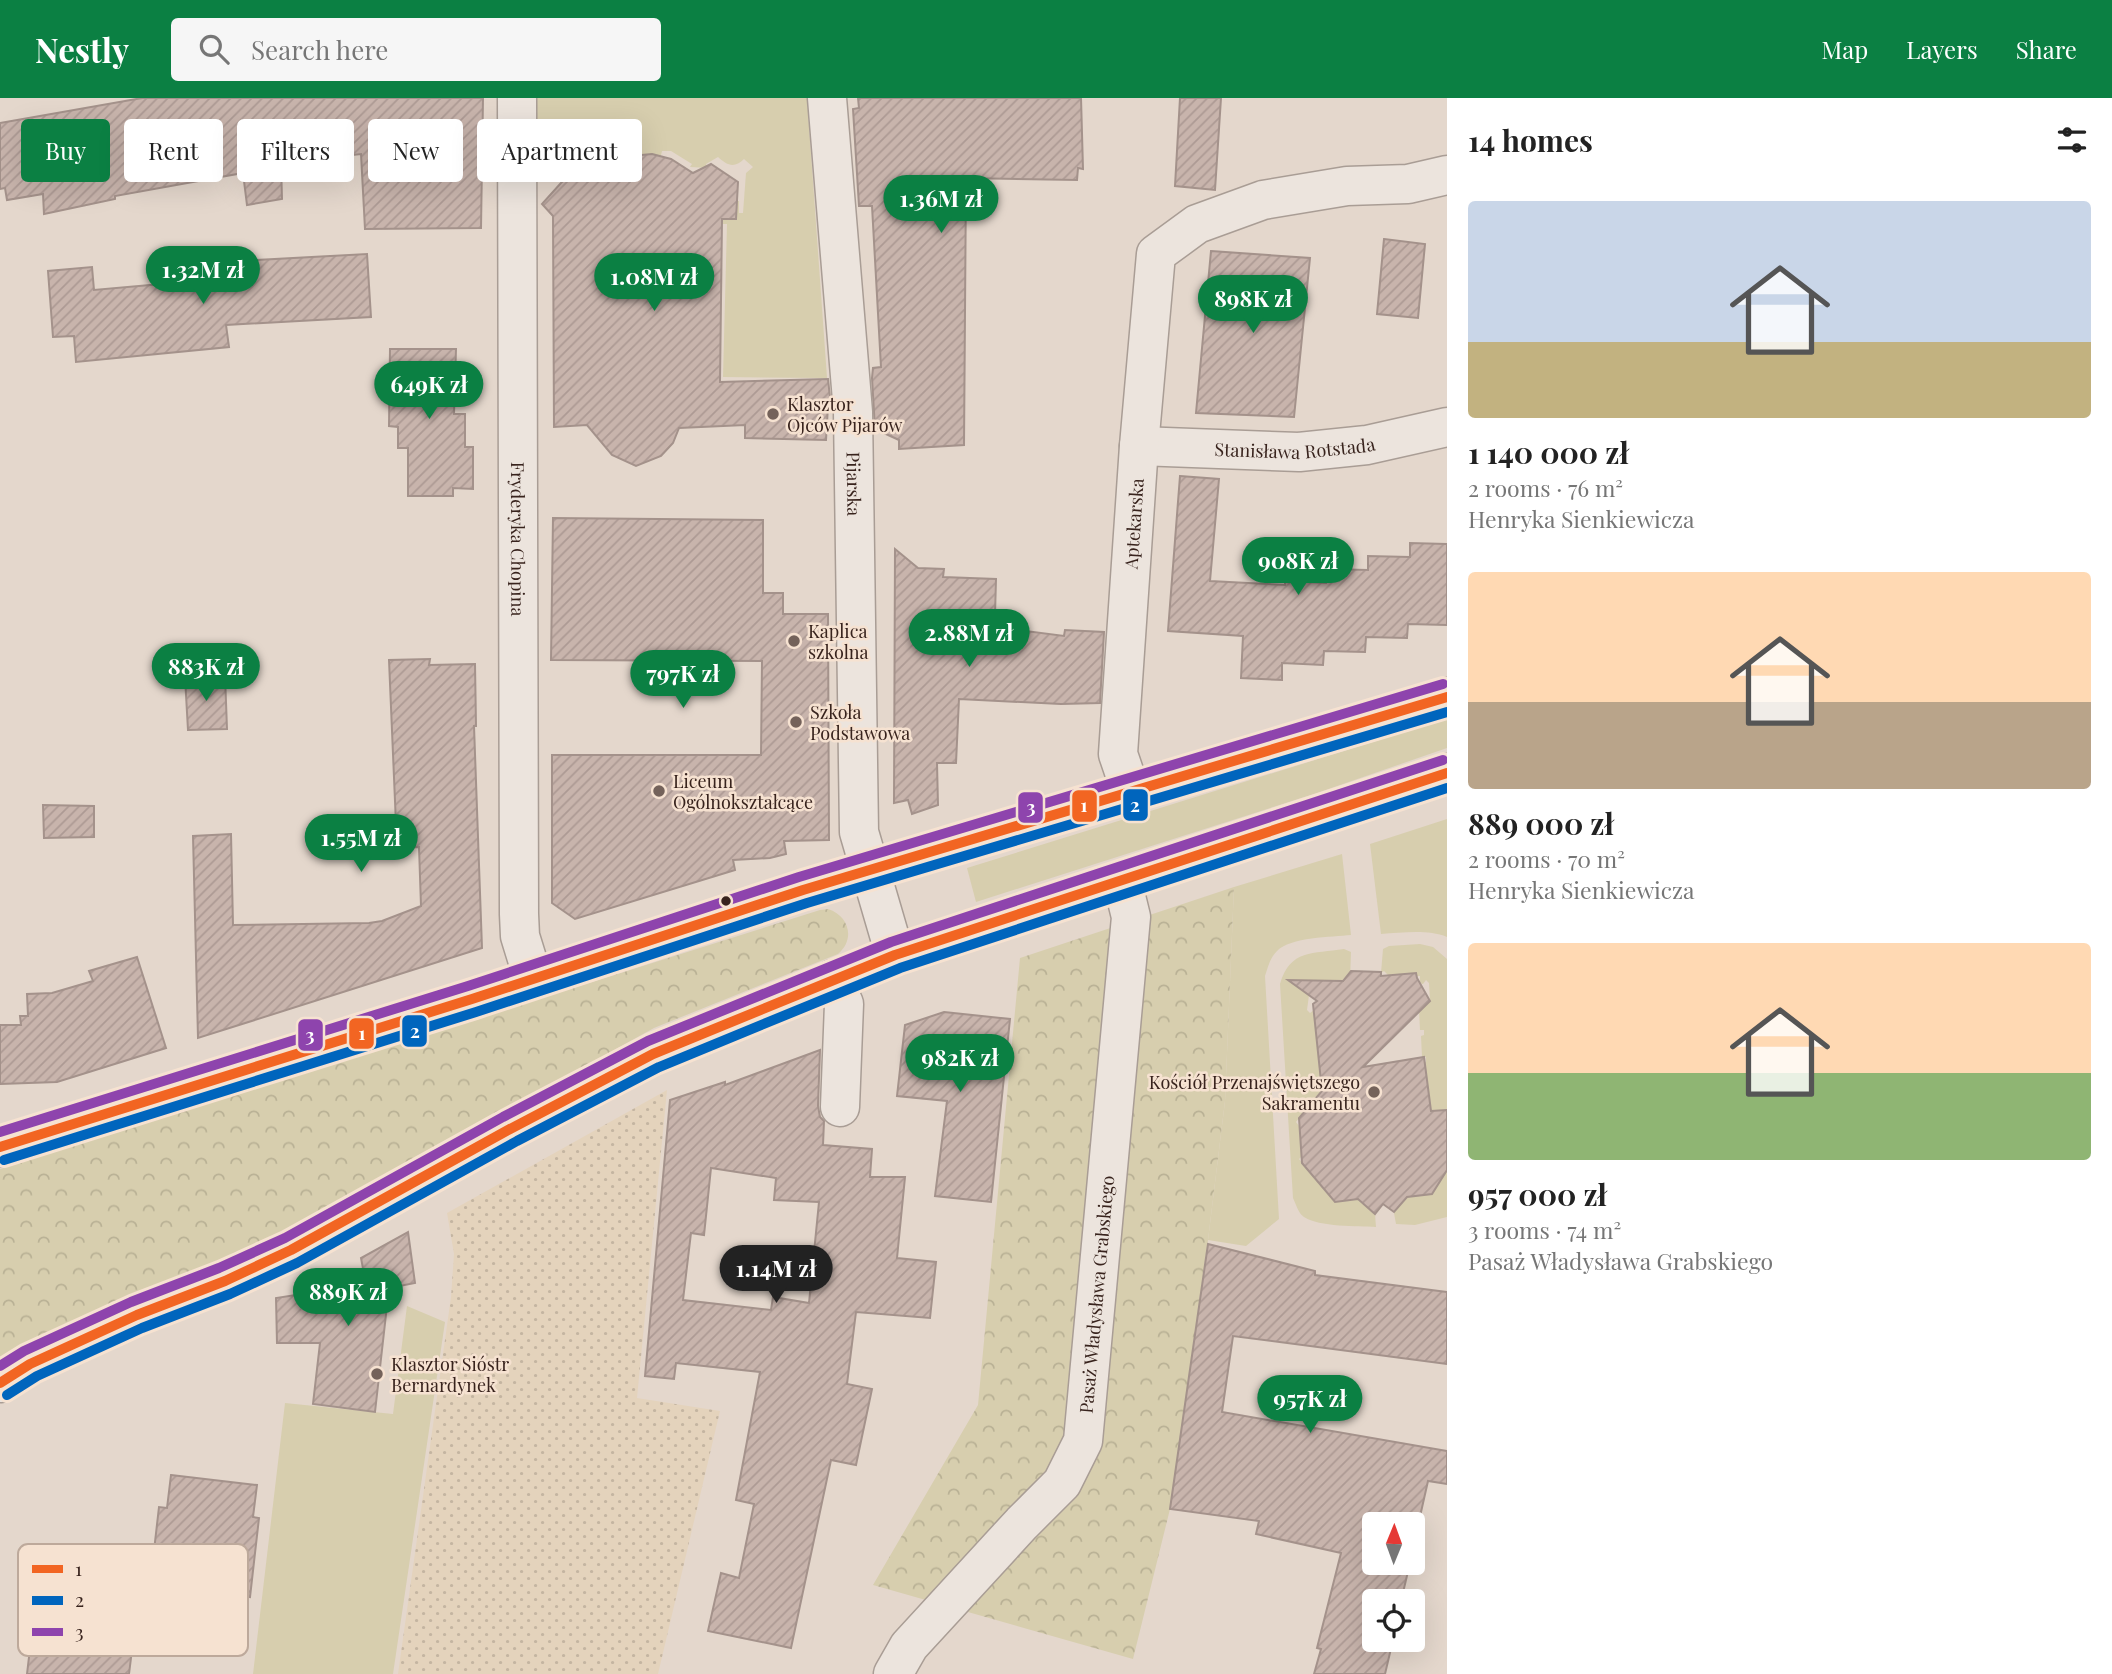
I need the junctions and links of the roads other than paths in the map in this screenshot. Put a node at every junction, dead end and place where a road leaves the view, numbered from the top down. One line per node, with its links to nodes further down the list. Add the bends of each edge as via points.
1 (517, 98): 12 (street, Fryderyka Chopina, via 519,914 520,936)
2 (827, 98): 9 (street, Pijarska, via 853,412 841,478 859,832)
3 (1447, 175): 5 (street, Aptekarska, via 1408,184 1346,186 1263,200 1197,223 1156,254)
4 (1447, 427): 5 (street, Stanisława Rotstada, via 1367,445 1299,452)
5 (1139, 446): 8 (street, Aptekarska, via 1118,754)
6 (1447, 697): 8 (street)
7 (1447, 773): 10 (street)
8 (1131, 792): 9 (street)
9 (869, 869): 11 (street, Pijarska); 12 (street)
10 (1122, 880): 11 (street); 17 (street, Pasaż Władysława Grabskiego, via 1131,917 1083,1441 1062,1483)
11 (895, 955): 13 (street)
12 (533, 978): 15 (street)
13 (833, 979): 14 (street, via 844,1004); 16 (street, via 653,1054 291,1250 137,1315 30,1364)
14 (840, 1107)
15 (0, 1147)
16 (0, 1383)
17 (901, 1660)

